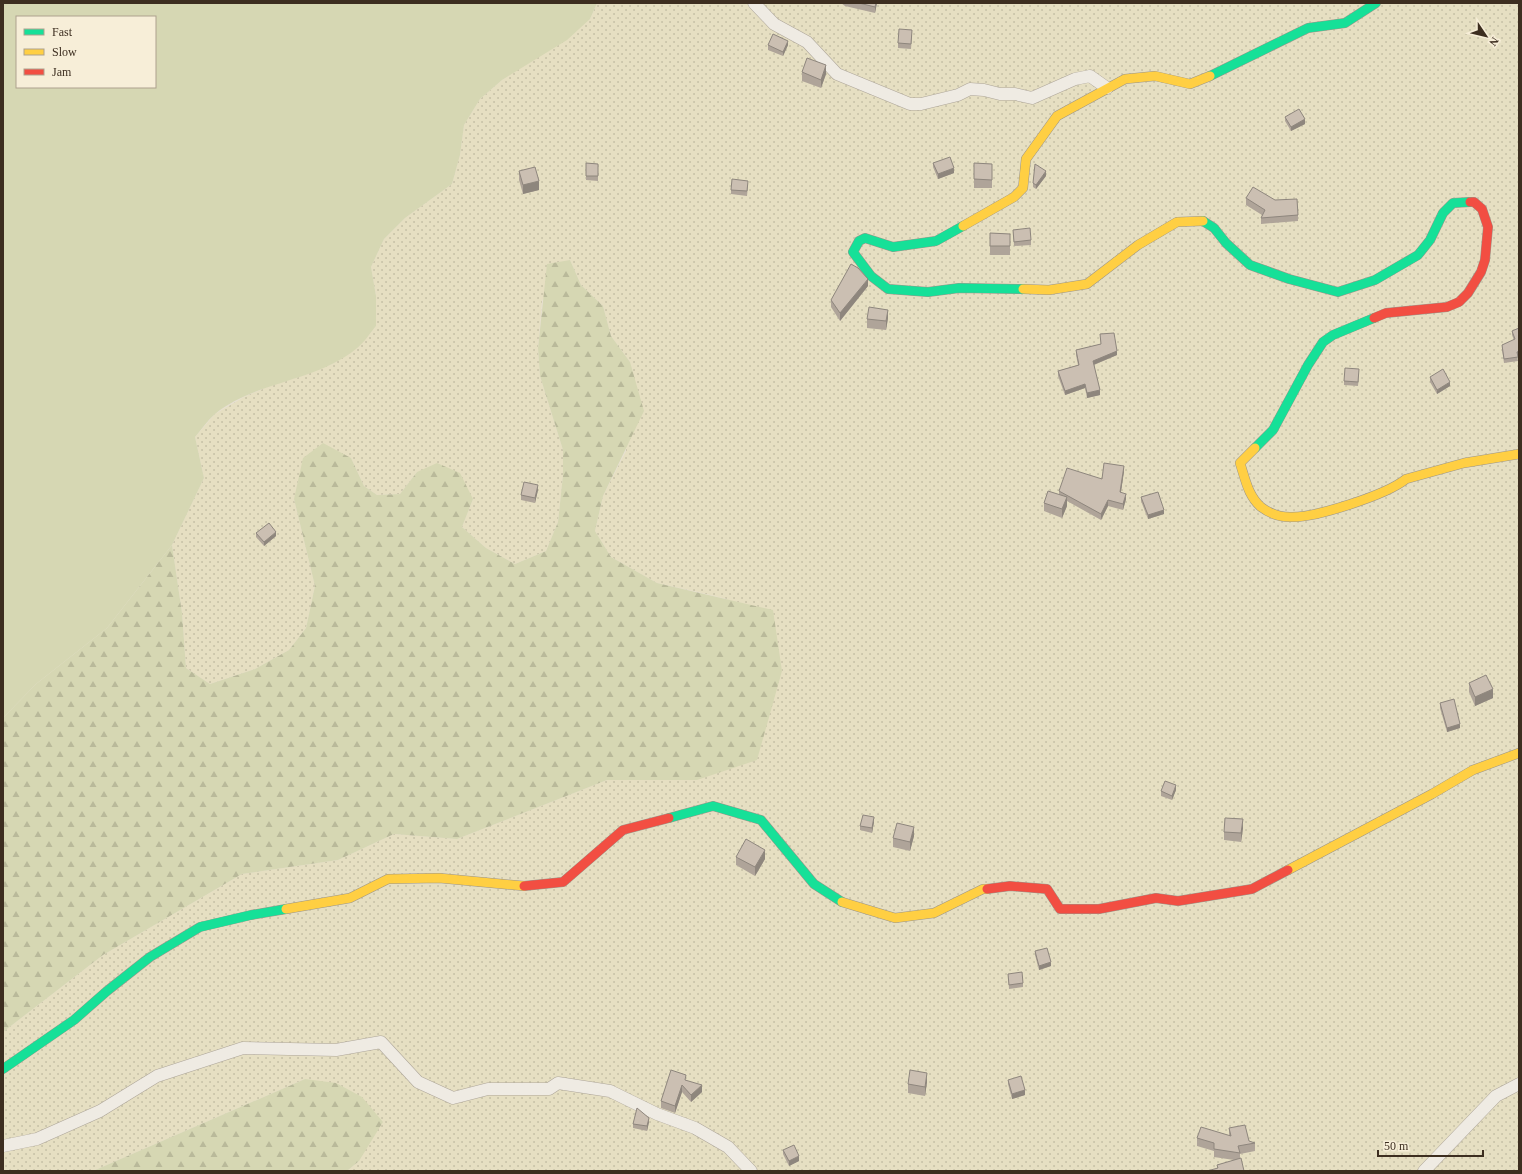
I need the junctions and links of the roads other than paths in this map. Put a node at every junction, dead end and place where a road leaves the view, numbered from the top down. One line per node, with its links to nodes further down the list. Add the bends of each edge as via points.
1 (754, 3): 3 (street, via 774,24 807,42 837,74 910,104 922,104 958,95 970,89 1032,98 1076,79 1090,76)
2 (1376, 3): 3 (street, via 1345,23 1308,28 1198,82 1190,84 1155,76 1132,77)
3 (1107, 88): 4 (street, via 1057,116 1026,159 1023,188 1014,197 936,241 893,247 865,238 859,241 853,252 871,276 888,289 928,292 959,288 1049,290 1087,284 1138,245 1177,222 1200,220 1214,228 1250,265 1338,292 1375,280 1418,255 1430,240 1443,213 1453,203 1474,202 1482,209 1488,227 1485,260 1468,293 1459,302 1447,307 1386,313 1333,335 1323,342 1273,430 1240,463 1251,497 1258,505 1268,511 1291,517 1327,511 1393,488 1404,483 1406,479 1464,463)
4 (1519, 454)
5 (1519, 753): 6 (street, via 1473,770 1252,889 1178,901 1156,898 1099,909 1060,909 1047,889 1010,886 983,889 934,913 895,918 841,902 814,884 761,820 713,806 623,830 563,882 523,886 439,878 388,879 350,898 251,915 200,927 150,957 74,1020)
6 (3, 1069)
7 (1519, 1084): 10 (street, via 1496,1096)
8 (3, 1146): 9 (street, via 37,1139 100,1111 157,1076 243,1048 336,1050 381,1042 418,1082 453,1098 488,1089 549,1088 558,1084 610,1091 657,1114 695,1128 728,1147)
9 (751, 1171)
10 (1424, 1171)

